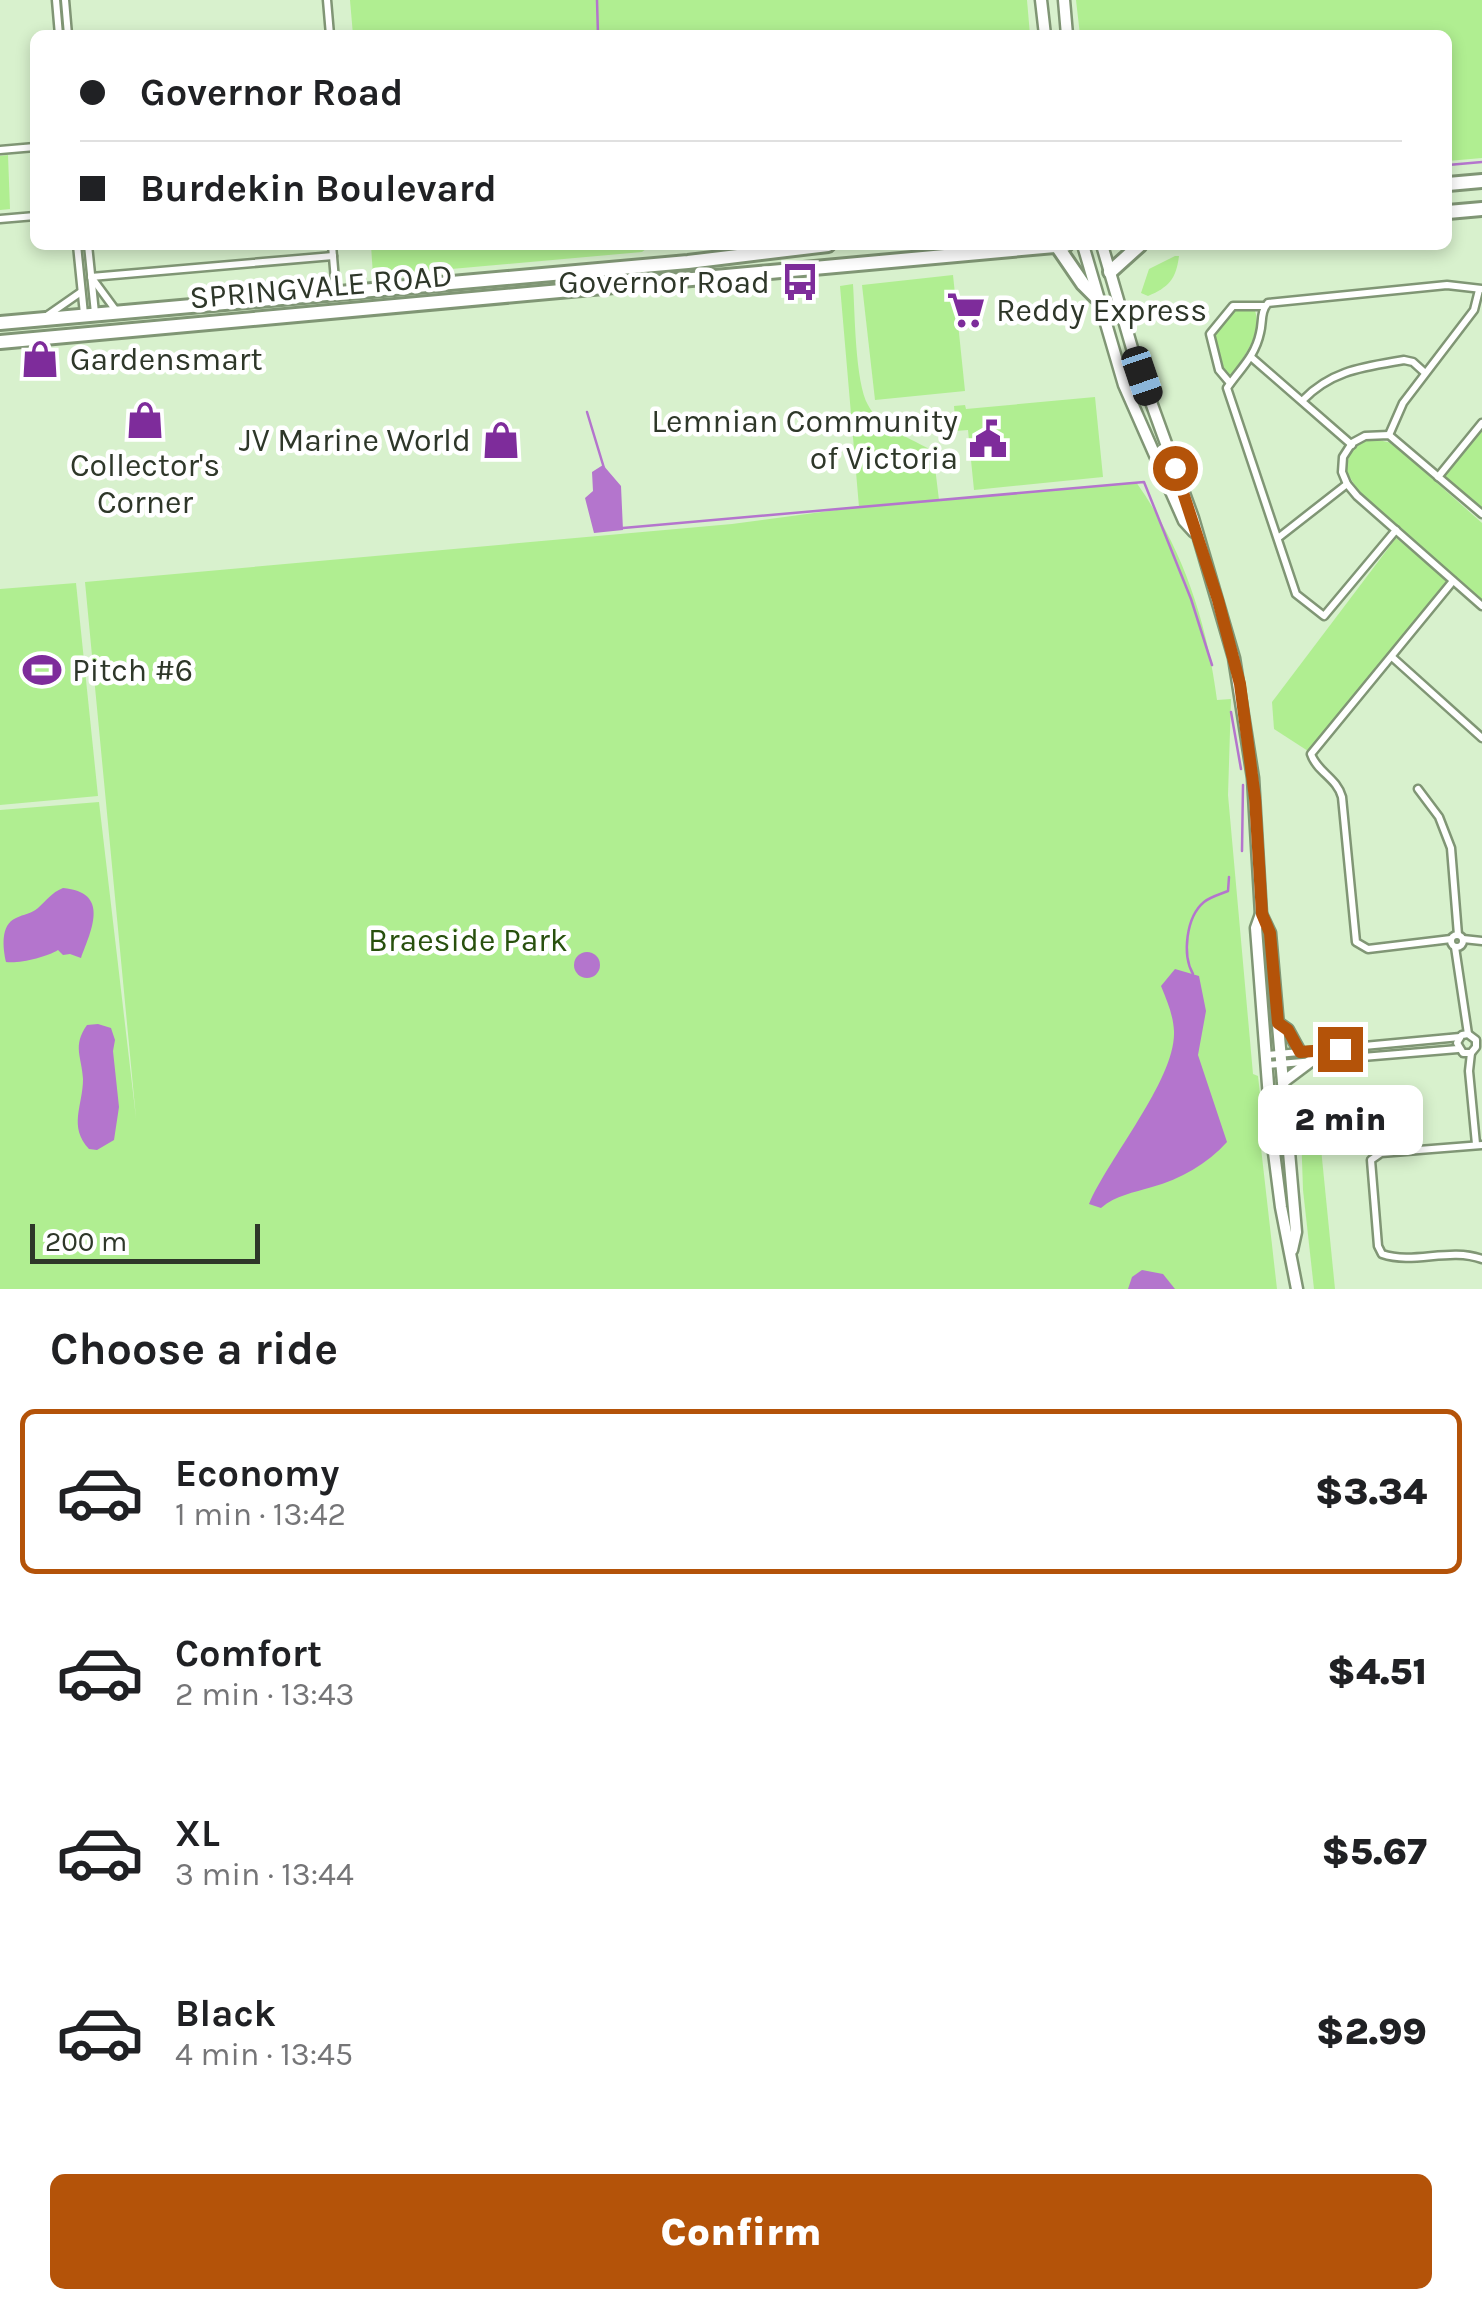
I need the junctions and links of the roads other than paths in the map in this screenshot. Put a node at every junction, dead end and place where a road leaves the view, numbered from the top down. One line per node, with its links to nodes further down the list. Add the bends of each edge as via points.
1 (56, 0): 6 (street)
2 (65, 0): 7 (street)
3 (327, 0): 8 (street)
4 (1041, 0): 9 (main road)
5 (1064, 0): 10 (main road)
6 (59, 30)
7 (68, 30)
8 (330, 30)
9 (1044, 30)
10 (1067, 30)
11 (30, 147): 12 (street)
12 (0, 150)
13 (1482, 181): 14 (highway)
14 (1452, 184)
15 (1482, 209): 16 (highway)
16 (1452, 212)
17 (30, 216): 18 (street)
18 (0, 218)
19 (77, 250): 32 (street)
20 (88, 250): 30 (street)
21 (332, 250): 28 (street)
22 (787, 250): 33 (highway, SPRINGVALE ROAD)
23 (1013, 250): 40 (highway, SPRINGVALE ROAD)
24 (1060, 250): 34 (highway)
25 (1084, 250): 34 (main road)
26 (1103, 250): 29 (main road)
27 (1134, 250): 29 (highway)
28 (333, 256): 30 (street); 33 (street)
29 (1110, 272): 53 (main road)
30 (91, 277): 36 (street); 37 (street)
31 (1481, 289): 35 (street, via 1448,286); 43 (street, via 1474,310)
32 (81, 292): 37 (street); 38 (street)
33 (336, 293): 36 (highway, SPRINGVALE ROAD)
34 (1096, 296): 53 (main road, via 1138,422)
35 (1264, 306): 42 (street); 44 (street, via 1233,306 1210,334 1219,370)
36 (118, 312): 37 (highway, SPRINGVALE ROAD)
37 (90, 315): 38 (highway, SPRINGVALE ROAD); 40 (highway)
38 (43, 319): 39 (highway, SPRINGVALE ROAD)
39 (0, 323)
40 (92, 334): 41 (highway, SPRINGVALE ROAD)
41 (0, 342)
42 (1252, 357): 44 (street); 45 (street)
43 (1424, 372): 45 (street, via 1404,360 1345,370); 47 (street)
44 (1230, 382): 54 (street, via 1228,394)
45 (1303, 400): 48 (street)
46 (1482, 422): 49 (street)
47 (1389, 436): 48 (street, via 1366,436); 49 (street)
48 (1352, 445): 50 (street, via 1342,472)
49 (1438, 477): 51 (street)
50 (1347, 484): 52 (street); 54 (street)
51 (1482, 514)
52 (1396, 530): 54 (street, via 1324,616 1296,594); 55 (street)
53 (1195, 533): 60 (main road, via 1244,710)
54 (1278, 538)
55 (1454, 581): 56 (street); 57 (street)
56 (1482, 606)
57 (1392, 657): 58 (street); 61 (street, via 1312,760 1342,797 1356,942 1368,949)
58 (1482, 738)
59 (1418, 789): 61 (street, via 1451,848)
60 (1262, 914): 63 (main road, via 1270,933); 68 (main road, via 1256,928)
61 (1457, 941): 62 (street); 64 (street)
62 (1482, 941)
63 (1278, 1023): 66 (main road); 67 (main road)
64 (1469, 1037): 65 (street); 65 (street); 66 (street)
65 (1470, 1051): 69 (street); 71 (street)
66 (1300, 1052): 67 (street)
67 (1281, 1059): 68 (street); 69 (street); 70 (main road)
68 (1266, 1060): 72 (main road)
69 (1311, 1061): 70 (main road)
70 (1283, 1082): 72 (main road, via 1296,1232)
71 (1479, 1144): 73 (street, via 1371,1160 1382,1254)
72 (1292, 1251): 74 (main road)
73 (1482, 1259)
74 (1297, 1289)

